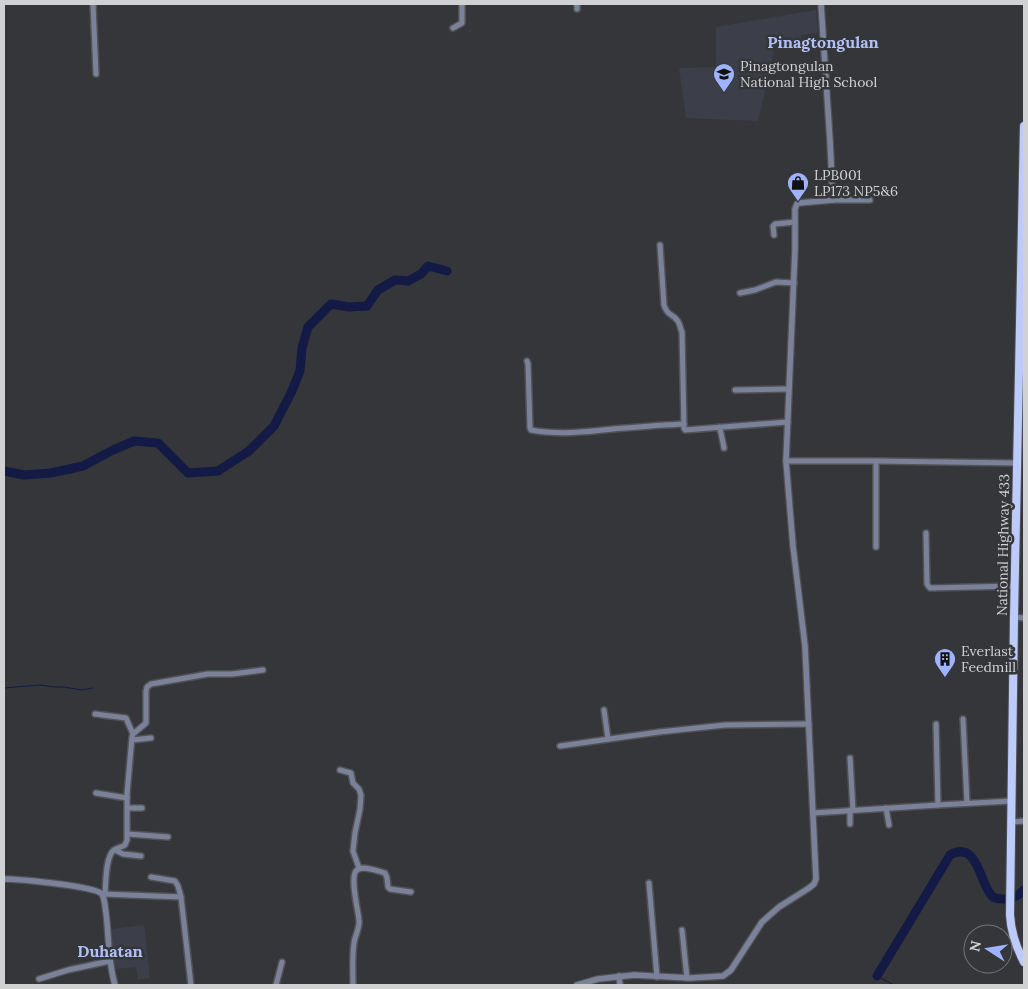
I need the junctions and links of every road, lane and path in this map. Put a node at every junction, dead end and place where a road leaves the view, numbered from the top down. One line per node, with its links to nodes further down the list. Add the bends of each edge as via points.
1 (93, 4): 5 (street)
2 (462, 4): 4 (street, via 462,23)
3 (821, 4): 7 (street)
4 (453, 28)
5 (96, 74)
6 (1024, 126): 17 (main road, National Highway 433)
7 (833, 200): 8 (street); 9 (street, via 796,204)
8 (870, 200)
9 (795, 222): 10 (street, via 775,224); 12 (street)
10 (774, 235)
11 (660, 246): 19 (street, via 664,305 679,322 682,332)
12 (794, 283): 13 (street, via 776,282); 15 (street)
13 (740, 292)
14 (527, 361): 19 (street, via 531,430 559,433)
15 (788, 389): 16 (street); 18 (street)
16 (735, 390)
17 (1021, 409): 21 (main road, National Highway 433)
18 (788, 422): 20 (street); 23 (street)
19 (684, 424): 20 (street, via 686,430)
20 (719, 428): 22 (street)
21 (1021, 428): 25 (main road, National Highway 433)
22 (724, 448)
23 (786, 461): 24 (street); 35 (street, via 805,646)
24 (876, 461): 25 (street); 27 (street)
25 (1018, 463): 28 (main road, National Highway 433)
26 (926, 533): 28 (street, via 927,584 930,588)
27 (876, 546)
28 (1015, 586): 29 (main road, National Highway 433)
29 (1014, 617): 30 (street); 46 (main road, National Highway 433)
30 (1024, 618)
31 (263, 670): 37 (street, via 208,674 151,684 146,691 146,724)
32 (604, 710): 39 (street)
33 (94, 714): 37 (street, via 126,718)
34 (963, 719): 47 (street)
35 (809, 724): 39 (street, via 725,725); 53 (street)
36 (936, 724): 48 (street)
37 (133, 734): 40 (street)
38 (152, 738): 40 (street)
39 (608, 739): 41 (street)
40 (132, 740): 45 (street)
41 (560, 746)
42 (850, 758): 52 (street)
43 (340, 770): 62 (street, via 351,773 352,780 360,789 353,851)
44 (96, 793): 45 (street)
45 (127, 798): 49 (street)
46 (1012, 801): 47 (street); 55 (main road, National Highway 433)
47 (967, 803): 48 (street)
48 (938, 804): 51 (street)
49 (128, 808): 50 (street); 58 (street)
50 (142, 808)
51 (886, 808): 52 (street); 57 (street)
52 (851, 810): 53 (street); 56 (street)
53 (813, 813): 75 (street, via 814,884 762,922 728,974)
54 (1024, 821): 55 (street)
55 (1012, 822): 72 (main road, National Highway 433, via 1011,928)
56 (850, 824)
57 (889, 825)
58 (128, 834): 59 (street); 60 (street, via 125,844)
59 (168, 837)
60 (115, 850): 61 (street); 67 (street, via 108,865)
61 (141, 856)
62 (359, 868): 66 (street, via 385,873 390,889); 80 (street, via 354,875 359,921 354,943)
63 (152, 878): 68 (street, via 175,881)
64 (4, 879): 67 (street, via 53,883)
65 (649, 883): 74 (street)
66 (410, 892)
67 (103, 894): 68 (street); 70 (street)
68 (181, 897): 78 (street)
69 (682, 930): 75 (street)
70 (110, 961): 76 (street); 77 (street)
71 (282, 962): 79 (street)
72 (1024, 962)
73 (619, 976): 74 (street); 81 (street); 82 (street)
74 (657, 977): 75 (street)
75 (688, 978)
76 (38, 979)
77 (114, 985)
78 (191, 985)
79 (276, 985)
80 (354, 985)
81 (577, 985)
82 (620, 985)

